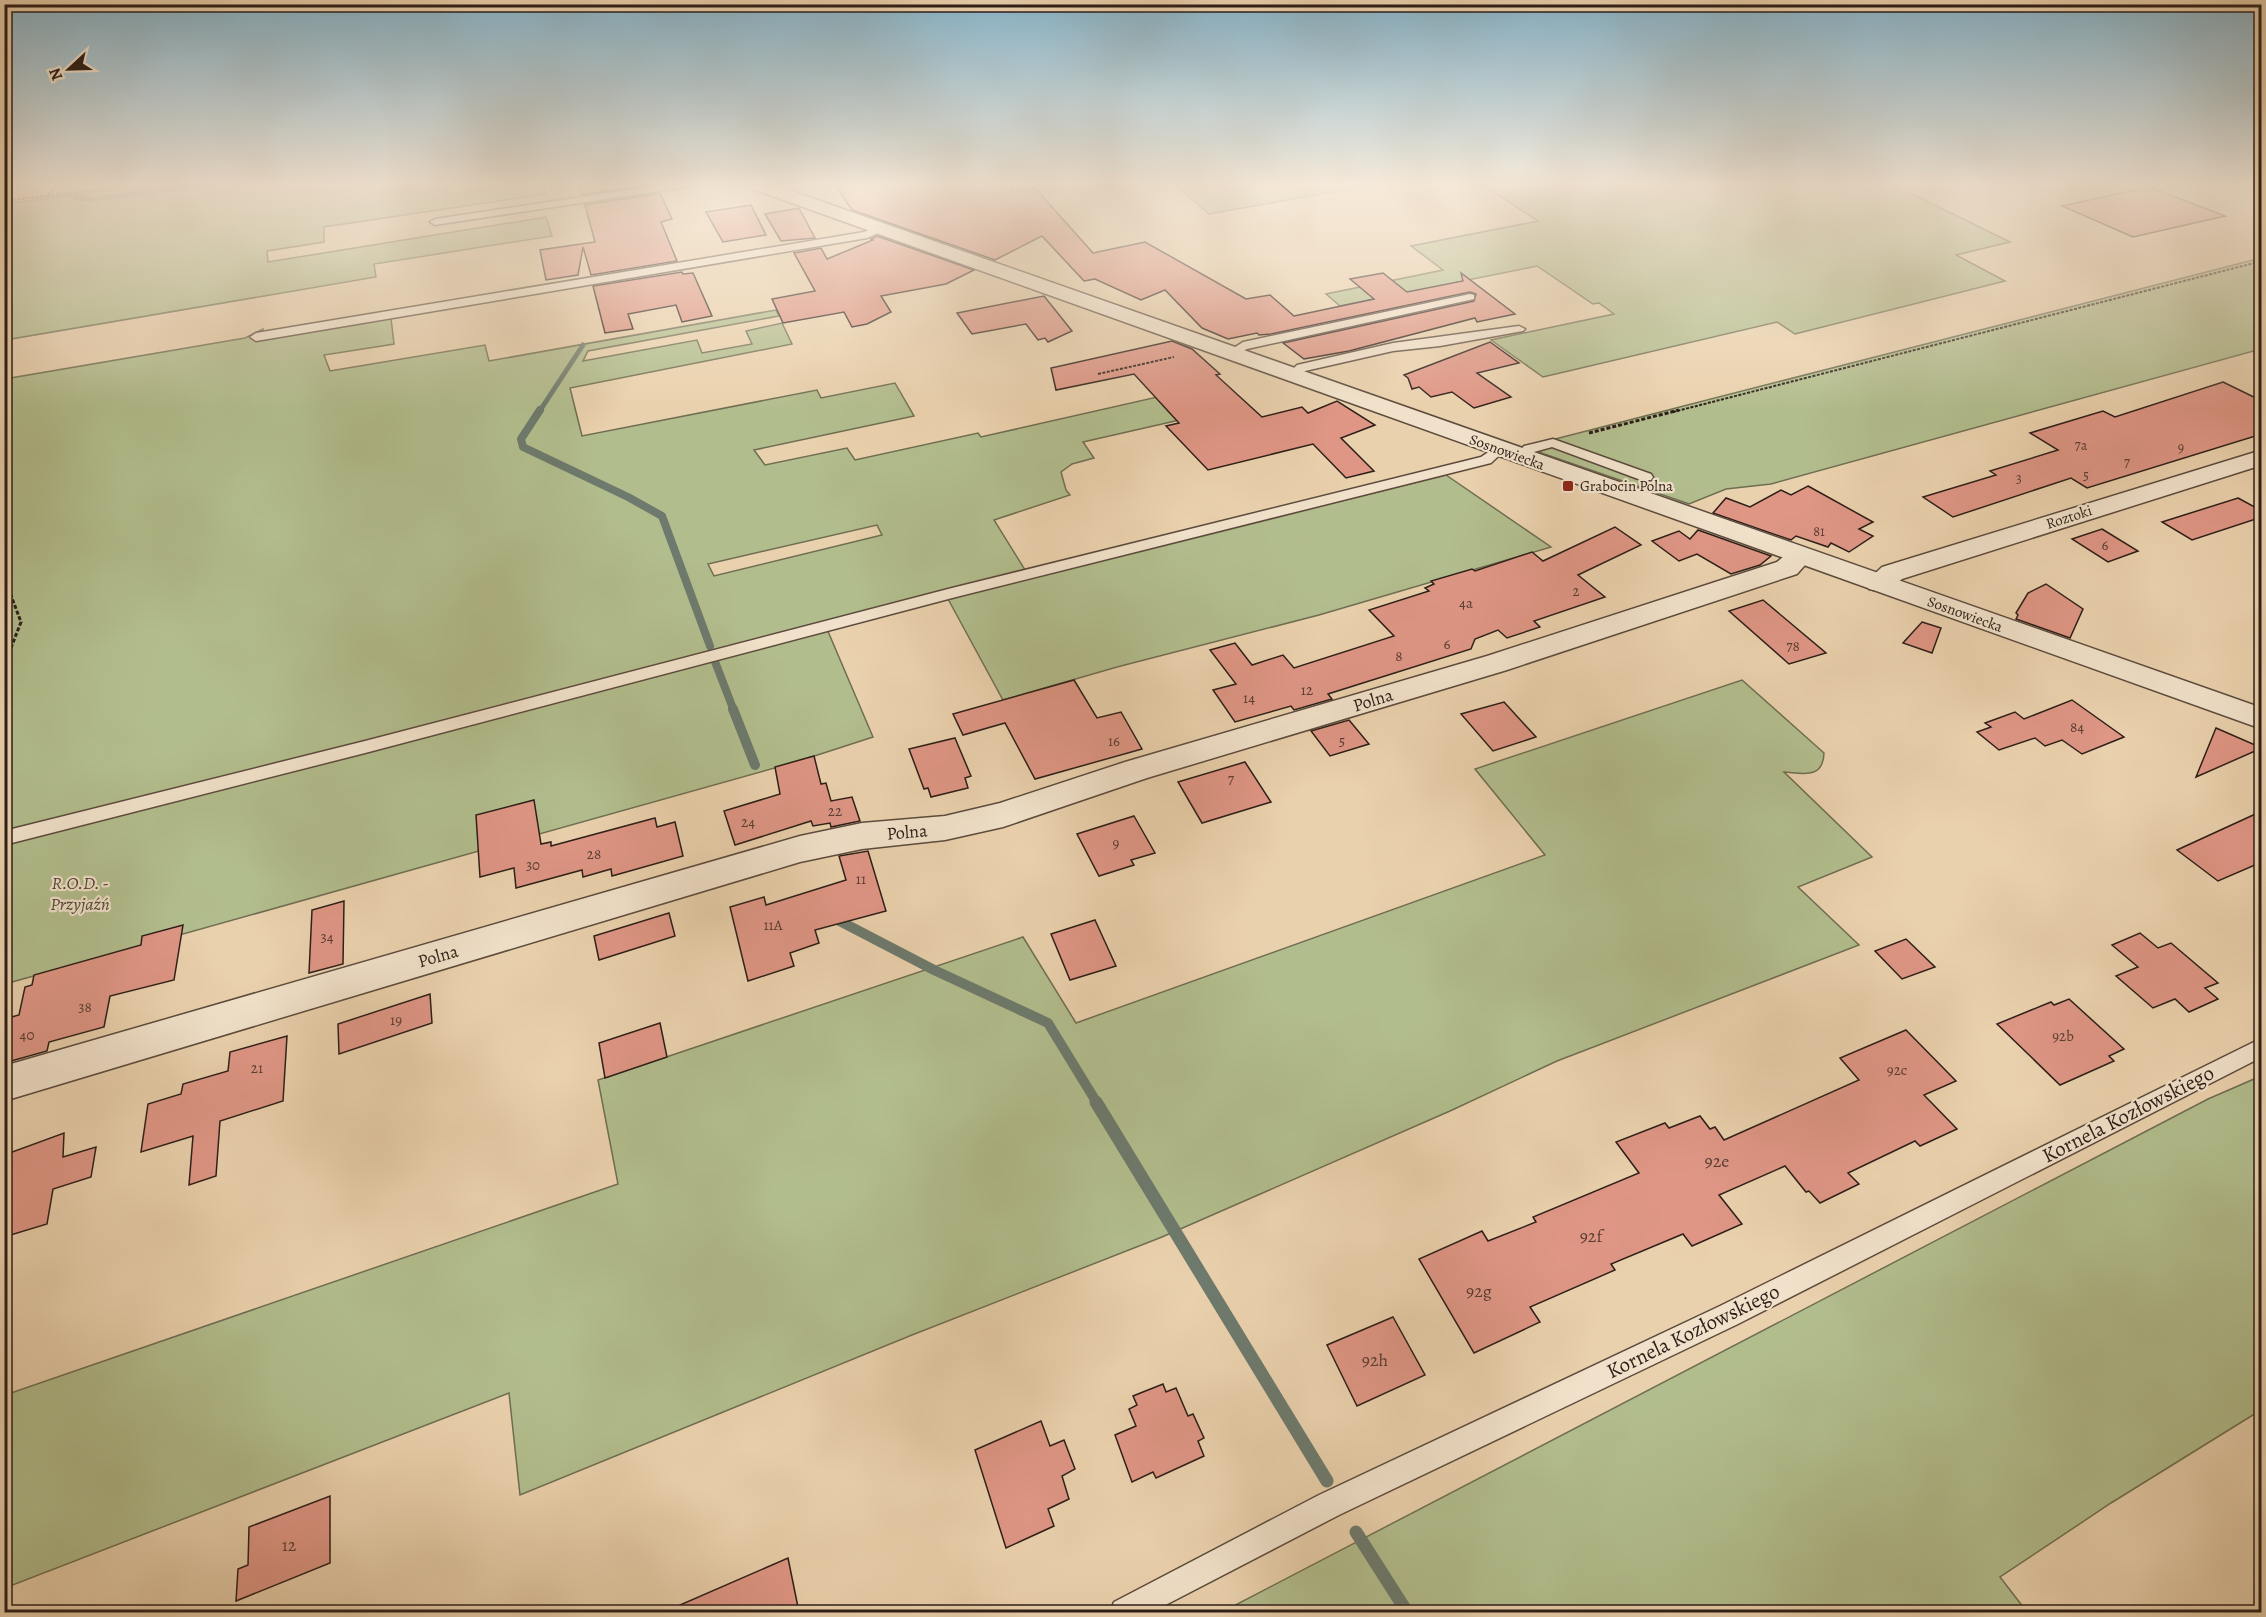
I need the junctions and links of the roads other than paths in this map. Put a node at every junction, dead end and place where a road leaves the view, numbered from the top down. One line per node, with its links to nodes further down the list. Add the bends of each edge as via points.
1 (726, 258): 5 (lane)
2 (966, 258): 6 (street, Sosnowiecka)
3 (1470, 297): 6 (lane, via 1243,346)
4 (1519, 329): 7 (lane, via 1393,347 1301,368)
5 (256, 337)
6 (1232, 353): 7 (street, Sosnowiecka)
7 (1293, 375): 8 (street, Sosnowiecka)
8 (1499, 449): 9 (street, Sosnowiecka); 15 (lane, via 1485,460)
9 (1522, 457): 11 (lane, via 1529,448 1553,443); 12 (street, Sosnowiecka)
10 (2262, 457): 13 (street, Roztoki, via 1892,573)
11 (1646, 477)
12 (1800, 556): 13 (street, Sosnowiecka); 17 (street, Polna, via 1786,568 1519,656 1136,770 1003,815 945,828 862,836 800,849)
13 (1879, 583): 14 (street, Sosnowiecka)
14 (2262, 719)
15 (4, 838)
16 (2262, 1047): 18 (lane, Kornela Kozłowskiego, via 1728,1315 1329,1505)
17 (4, 1084)
18 (1124, 1612)

